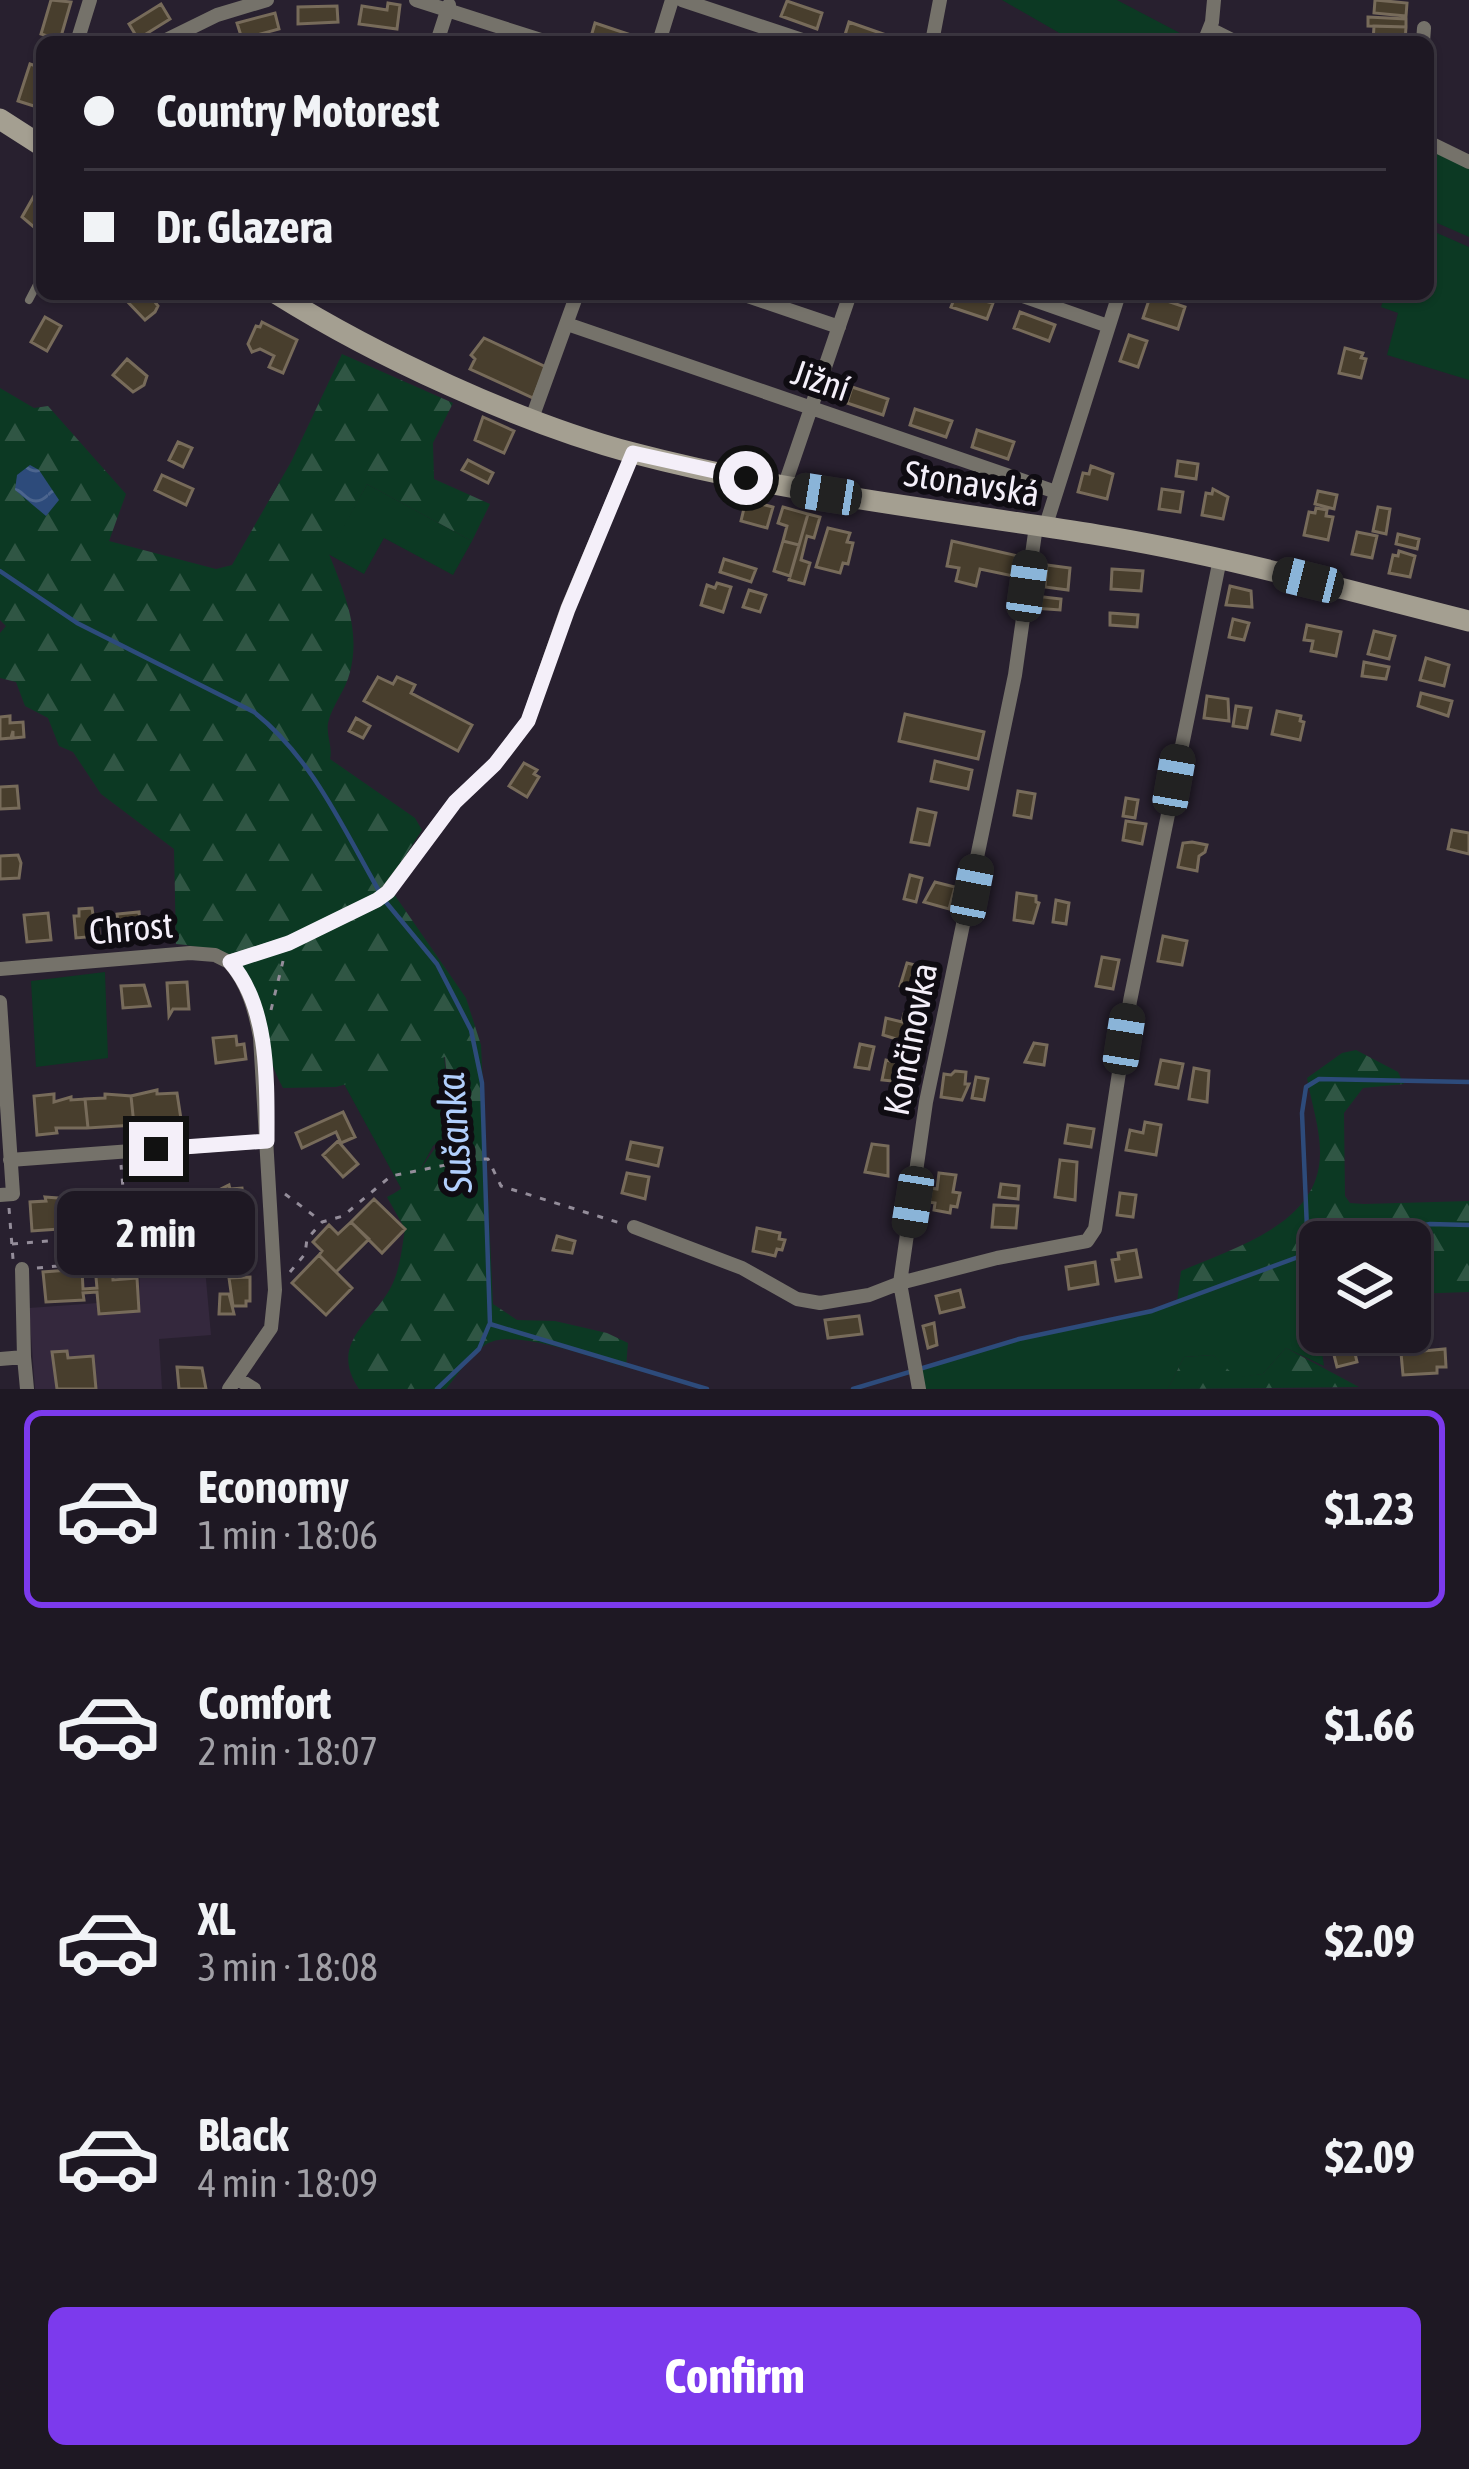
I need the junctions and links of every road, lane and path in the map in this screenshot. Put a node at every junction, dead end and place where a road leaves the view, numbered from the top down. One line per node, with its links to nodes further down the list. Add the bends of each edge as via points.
1 (90, 0): 10 (street)
2 (267, 0): 11 (street)
3 (416, 0): 8 (street)
4 (672, 0): 14 (street)
5 (682, 0): 15 (street)
6 (940, 0): 16 (street)
7 (1214, 0): 9 (street)
8 (450, 4): 12 (street); 13 (street)
9 (1207, 35)
10 (79, 36)
11 (174, 36)
12 (439, 36)
13 (532, 36)
14 (661, 36)
15 (790, 36)
16 (933, 36)
17 (0, 119): 18 (main road)
18 (36, 139)
19 (1434, 145): 20 (street)
20 (1469, 162)
21 (36, 286): 22 (lane)
22 (28, 300)
23 (293, 300): 33 (main road, Stonavská, via 436,378)
24 (575, 300): 29 (street)
25 (760, 300): 31 (street)
26 (848, 300): 31 (street)
27 (1034, 300): 30 (street)
28 (1116, 300): 30 (street, Končinovka)
29 (568, 324): 32 (street, Jižní); 33 (street)
30 (1108, 326): 36 (street, Končinovka)
31 (839, 327): 32 (street)
32 (812, 409): 35 (street); 36 (street, Jižní)
33 (532, 418): 34 (main road, Stonavská)
34 (633, 453): 35 (main road, Stonavská); 40 (street, Chrost, via 528,721 382,896)
35 (784, 487): 37 (main road, Stonavská)
36 (1056, 492): 37 (street, Končinovka)
37 (1041, 527): 38 (main road, Stonavská); 55 (street, Končinovka, via 926,1102)
38 (1220, 559): 39 (main road, Stonavská); 55 (street, via 1130,1000 1095,1229 1087,1241)
39 (1469, 621)
40 (289, 943): 41 (street, Chrost); 44 (path)
41 (230, 962): 42 (street, Chrost, via 190,953); 45 (street, via 260,1036)
42 (0, 969)
43 (0, 1002): 47 (street)
44 (271, 1010)
45 (267, 1141): 46 (street); 48 (street)
46 (119, 1152): 47 (street); 52 (path, via 127,1234)
47 (10, 1160): 49 (street, via 13,1194)
48 (269, 1182): 50 (path); 56 (street)
49 (4, 1195): 52 (path)
50 (322, 1222): 51 (path, via 343,1216 391,1176 488,1159 501,1186); 56 (path)
51 (634, 1227): 55 (street, via 742,1268 797,1299 820,1303)
52 (12, 1244): 54 (path, via 14,1269)
53 (89, 1263): 54 (path)
54 (22, 1269): 57 (street)
55 (900, 1283): 59 (street, Končinovka)
56 (274, 1292): 60 (street, via 271,1328)
57 (24, 1357): 58 (street); 61 (street)
58 (0, 1358)
59 (917, 1376)
60 (233, 1384): 62 (street)
61 (27, 1389)
62 (254, 1389)

